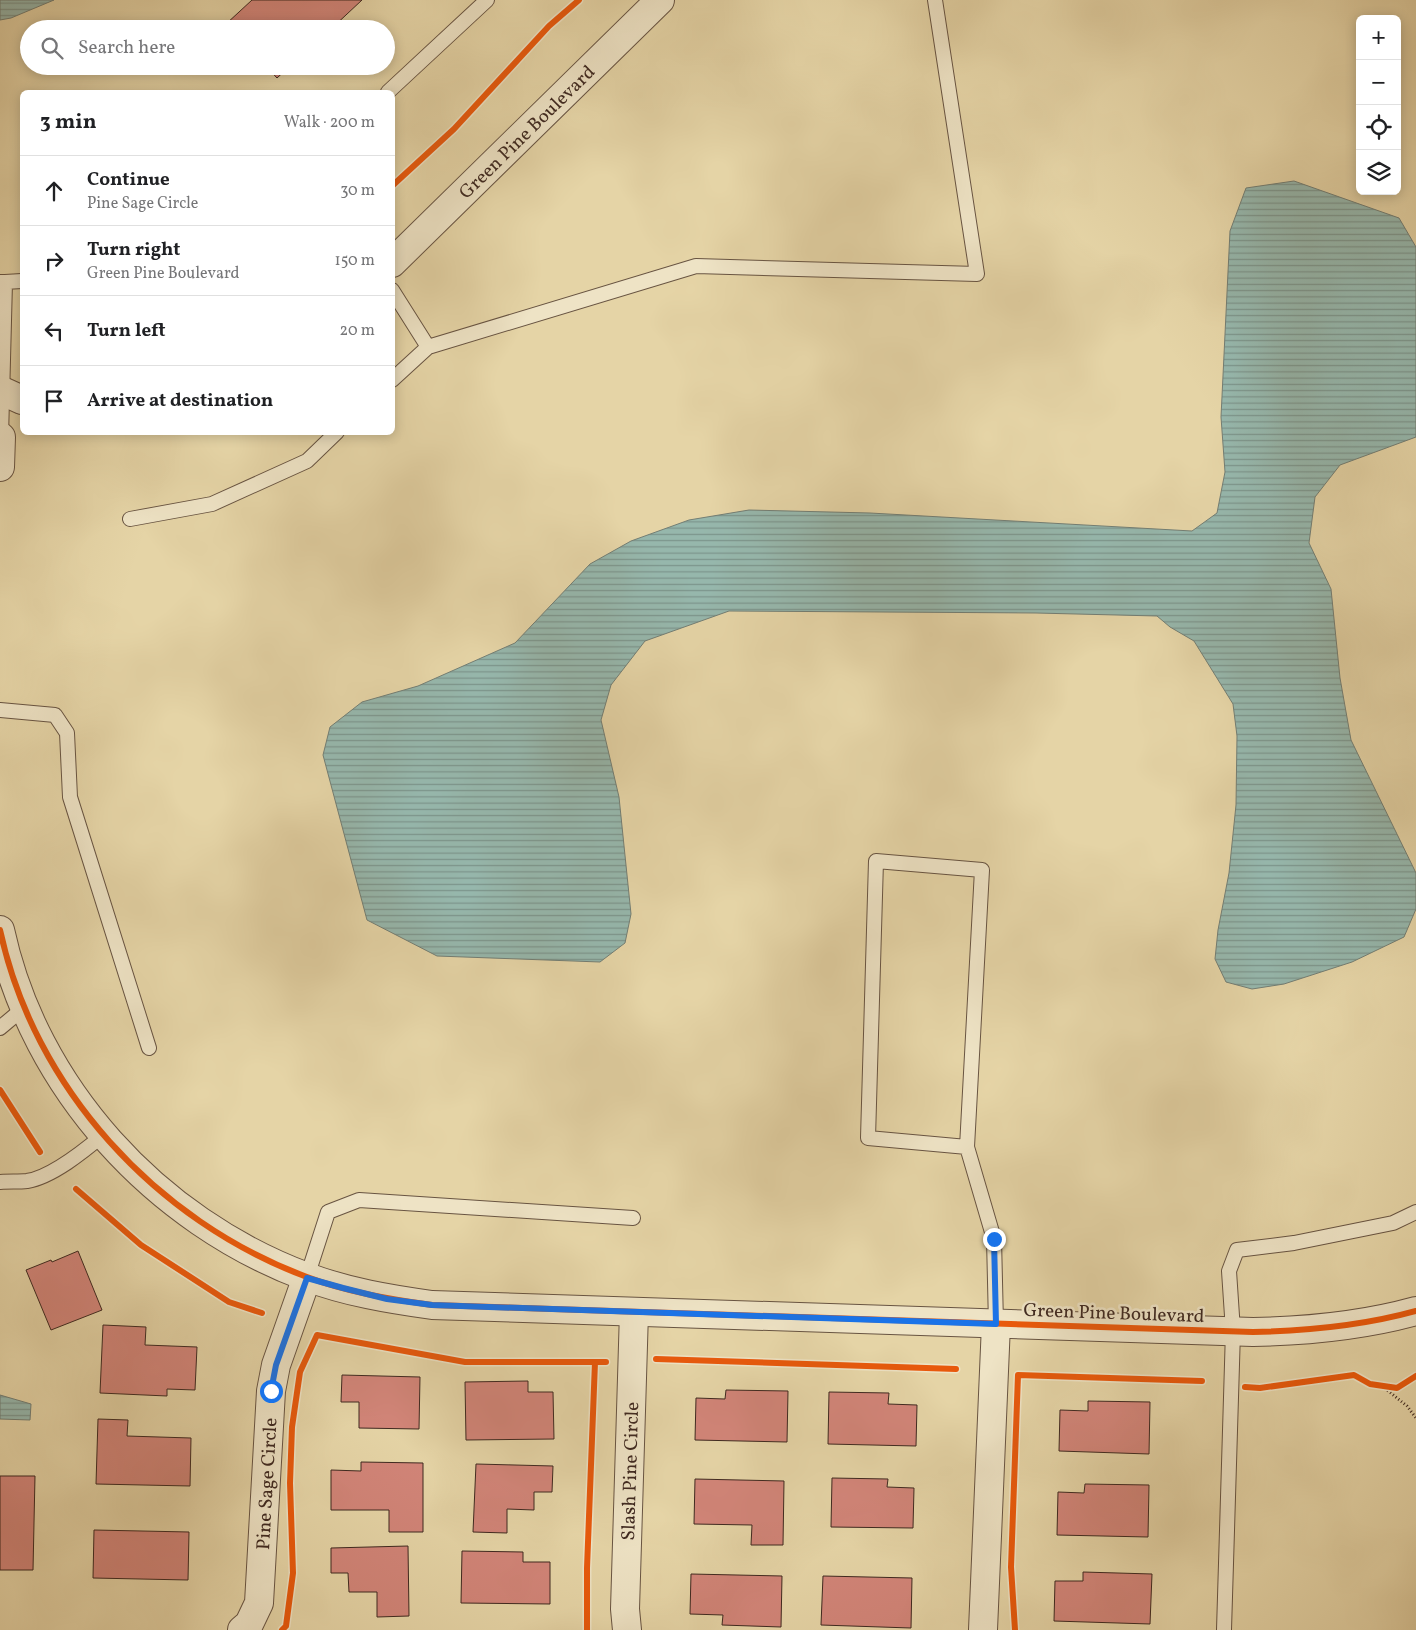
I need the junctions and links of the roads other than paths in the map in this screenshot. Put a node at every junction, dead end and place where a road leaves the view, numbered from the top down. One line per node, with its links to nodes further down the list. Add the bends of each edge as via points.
1 (487, 0): 4 (lane)
2 (660, 0): 5 (street, Green Pine Boulevard)
3 (936, 0): 9 (lane, via 977,274 696,266)
4 (390, 90)
5 (395, 260)
6 (20, 281): 7 (lane)
7 (2, 282): 11 (lane)
8 (395, 295): 9 (lane)
9 (428, 347): 10 (lane)
10 (395, 377)
11 (8, 393): 12 (lane)
12 (8, 434): 14 (street)
13 (335, 435): 15 (lane, via 307,461 212,504)
14 (0, 467)
15 (130, 519)
16 (0, 710): 20 (lane, via 55,715 67,732 70,797)
17 (0, 930): 18 (street, Green Pine Boulevard, via 5,955)
18 (25, 1007): 19 (lane); 21 (street, Green Pine Boulevard, via 49,1058 73,1097)
19 (0, 1028)
20 (149, 1048)
21 (103, 1135): 23 (lane, via 54,1171 29,1181); 26 (street, Green Pine Boulevard, via 147,1181 201,1223 259,1257)
22 (967, 1147): 22 (lane, via 868,1138 876,861 982,870); 29 (lane, via 994,1239)
23 (0, 1182)
24 (1416, 1212): 30 (lane, via 1393,1223 1294,1243 1237,1250 1229,1271)
25 (633, 1218): 26 (lane, via 358,1200 328,1212)
26 (307, 1278): 28 (street, Green Pine Boulevard, via 387,1299 432,1305); 31 (street, Pine Sage Circle, via 276,1365 271,1391 259,1603 249,1624)
27 (1416, 1310): 30 (street, Green Pine Boulevard, via 1392,1318 1343,1326 1294,1331)
28 (634, 1312): 29 (street, Green Pine Boulevard); 32 (street, Slash Pine Circle)
29 (996, 1324): 30 (street, Green Pine Boulevard); 33 (street)
30 (1233, 1331): 34 (lane)
31 (242, 1630)
32 (627, 1630)
33 (983, 1630)
34 (1224, 1630)

